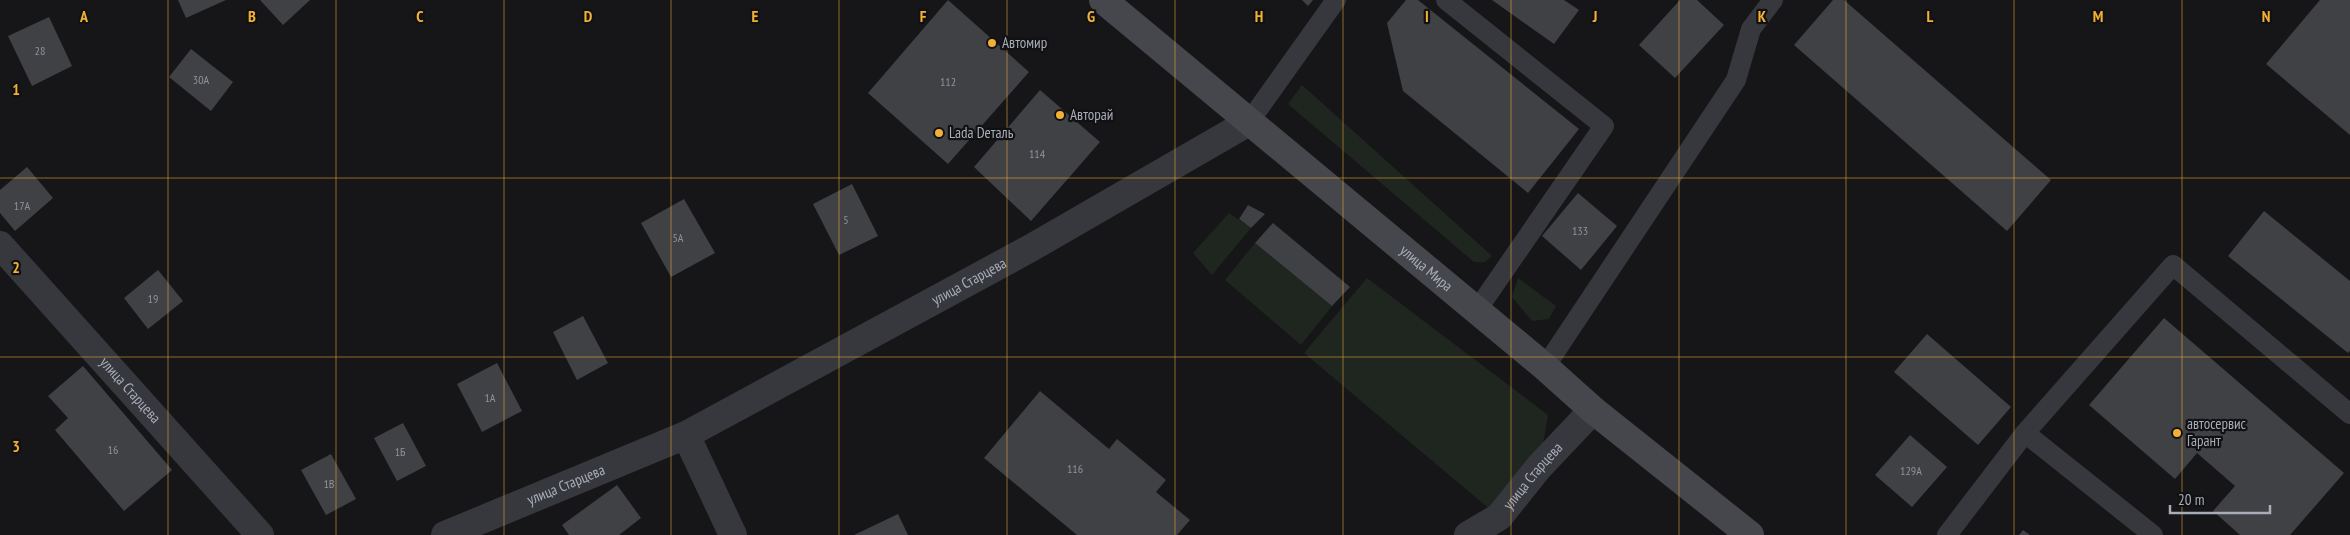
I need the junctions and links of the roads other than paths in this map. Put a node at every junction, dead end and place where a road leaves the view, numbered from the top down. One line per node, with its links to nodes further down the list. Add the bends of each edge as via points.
1 (1103, 0): 5 (main road, улица Мира)
2 (1336, 0): 5 (lane)
3 (1446, 0): 7 (lane, via 1604,126)
4 (1773, 0): 8 (lane, via 1751,29 1736,80)
5 (1249, 122): 7 (main road, улица Мира); 12 (street, улица Старцева, via 1029,249)
6 (0, 245): 13 (street, улица Старцева)
7 (1477, 310): 8 (main road, улица Мира)
8 (1545, 367): 9 (main road, улица Мира)
9 (1593, 410): 16 (street, улица Старцева, via 1539,467 1499,517); 17 (main road, улица Мира)
10 (2350, 414): 11 (lane, via 2174,265)
11 (2025, 433): 18 (lane); 19 (lane)
12 (686, 435): 14 (street, улица Старцева); 15 (street)
13 (260, 535)
14 (445, 535)
15 (733, 535)
16 (1468, 535)
17 (1750, 535)
18 (1947, 535)
19 (2153, 535)

